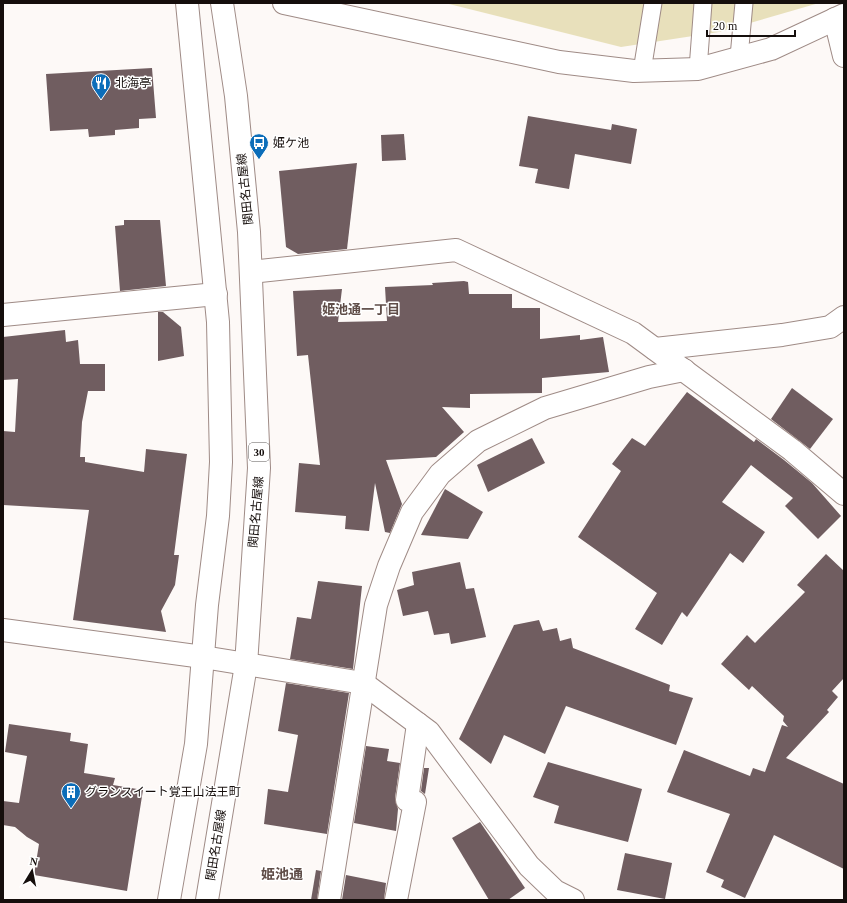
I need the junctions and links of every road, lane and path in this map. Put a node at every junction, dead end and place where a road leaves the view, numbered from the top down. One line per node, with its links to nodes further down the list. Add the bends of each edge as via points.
1 (187, 3): 14 (street)
2 (222, 3): 13 (street, 関田名古屋線 / 30, via 236,96 250,232)
3 (284, 3): 7 (street)
4 (653, 3): 12 (lane)
5 (703, 3): 11 (lane)
6 (744, 3): 10 (lane)
7 (332, 9): 12 (street, via 558,62)
8 (840, 17): 9 (street); 10 (street, via 771,49)
9 (844, 56)
10 (739, 58): 11 (street)
11 (698, 69): 12 (street)
12 (642, 71)
13 (251, 272): 17 (street, via 456,250 633,333); 22 (street, 関田名古屋線 / 30, via 259,468)
14 (216, 294): 15 (street); 21 (street, via 222,462)
15 (3, 315)
16 (844, 317): 17 (street, via 830,327)
17 (655, 349): 18 (street)
18 (684, 370): 19 (street, via 792,450); 23 (street, via 649,376 545,408 478,441 440,474 412,512 389,566 376,605)
19 (844, 494)
20 (3, 630): 21 (street)
21 (203, 657): 22 (street); 25 (street, via 196,744)
22 (246, 665): 23 (street); 26 (street, 関田名古屋線 / 30)
23 (363, 683): 24 (street); 27 (street)
24 (418, 724): 28 (street, via 407,800 415,802); 29 (street, via 430,732 529,866 555,891)
25 (169, 900)
26 (207, 900)
27 (330, 900)
28 (396, 900)
29 (572, 900)

